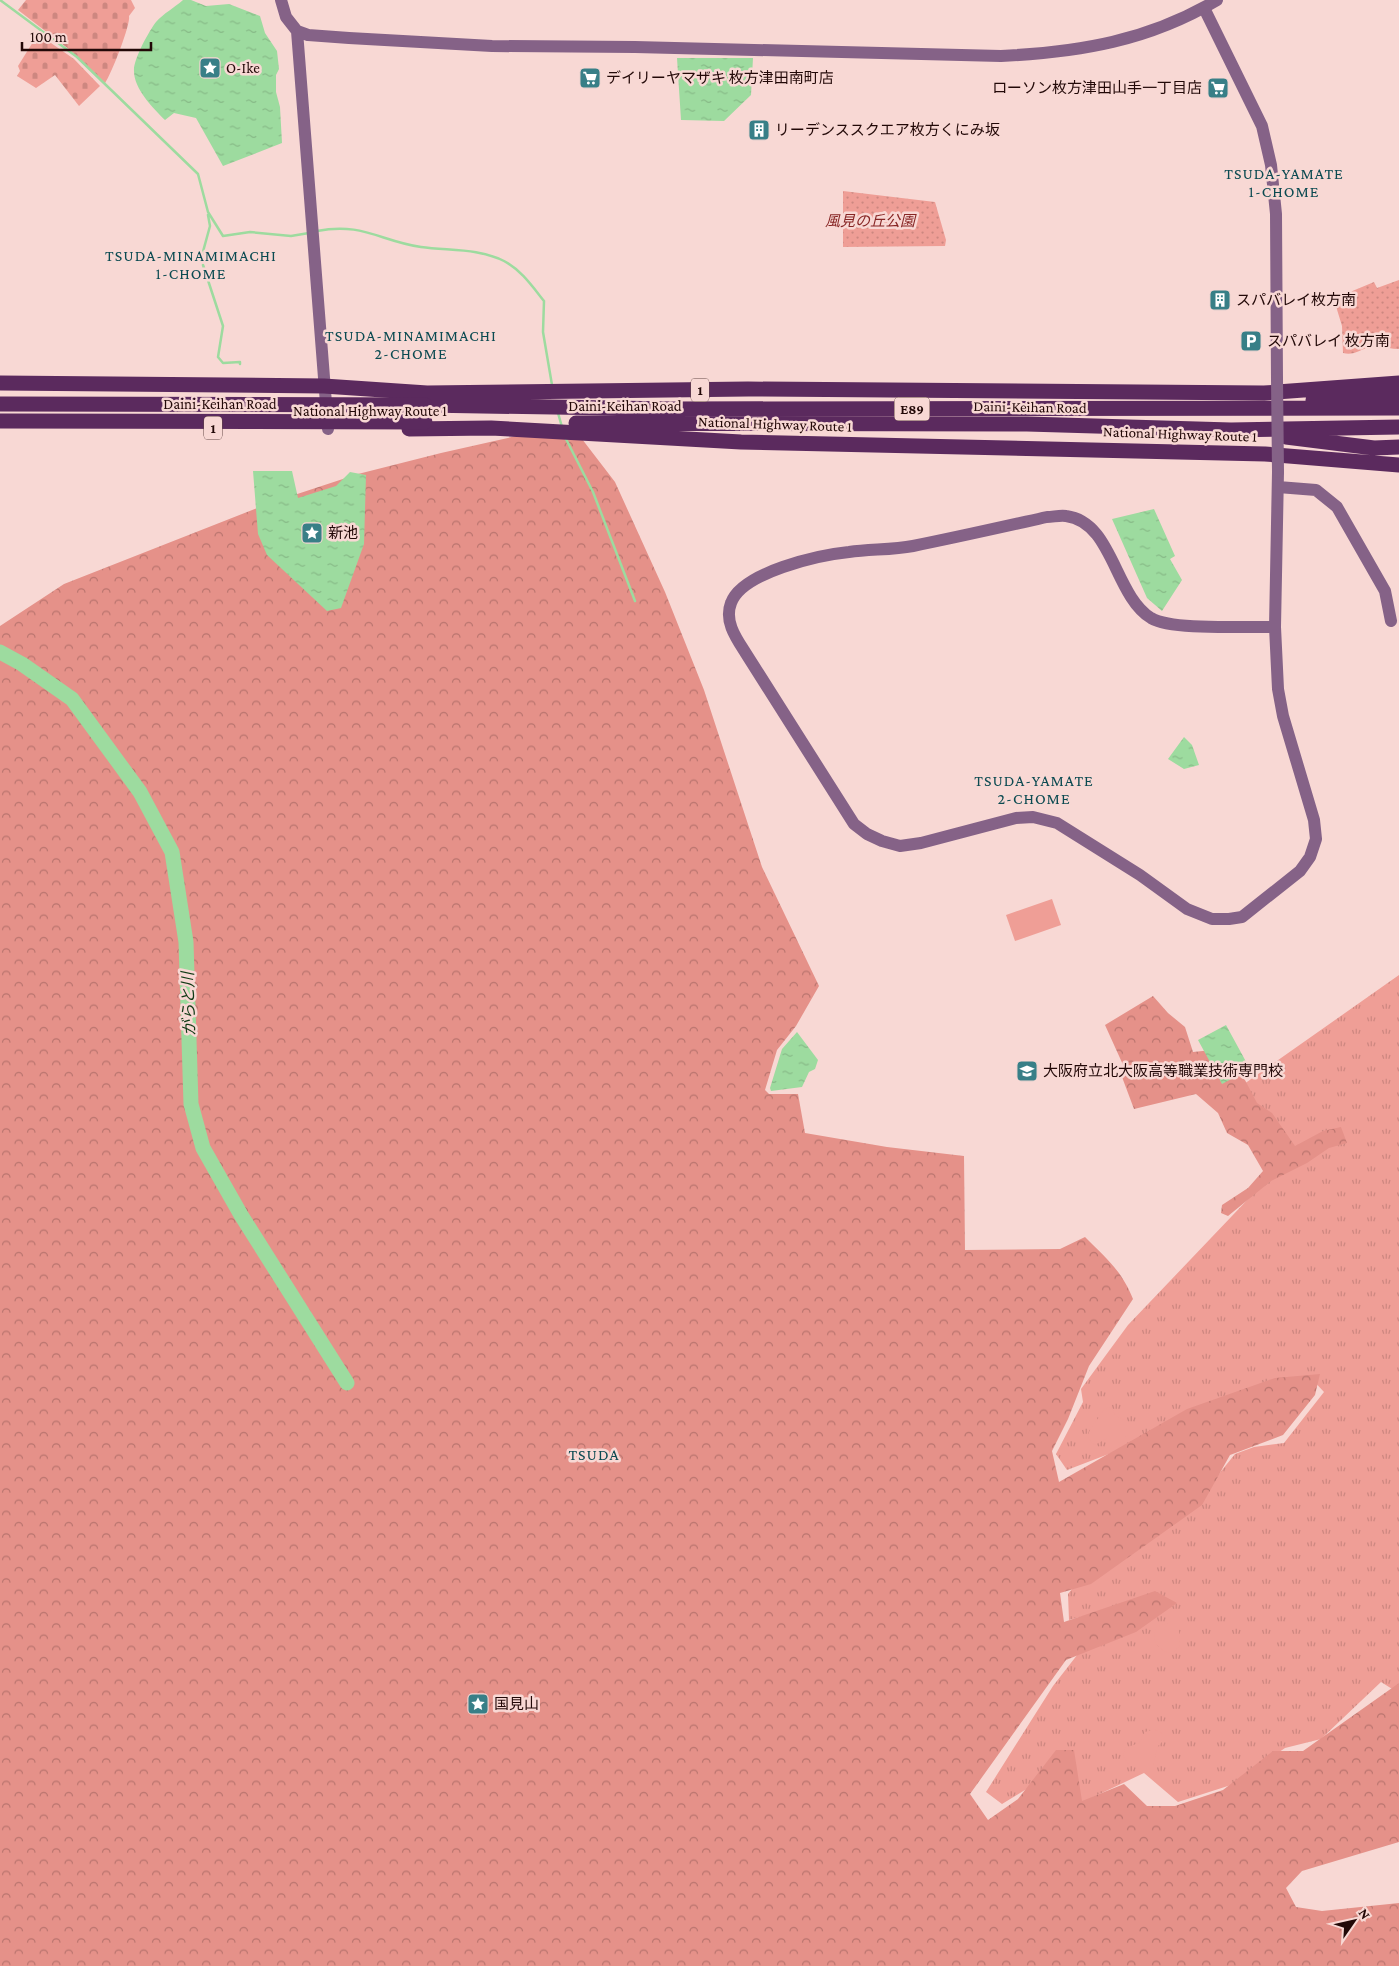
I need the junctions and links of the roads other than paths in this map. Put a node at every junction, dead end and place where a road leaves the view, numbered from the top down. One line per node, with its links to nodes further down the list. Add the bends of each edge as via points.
1 (281, 0): 4 (street, via 286,17)
2 (1217, 0): 3 (street)
3 (1204, 8): 4 (street, via 1162,27 1104,45 1058,53 1001,56 492,46 349,38); 20 (street, bridge, via 1262,126 1271,165 1276,214)
4 (297, 31): 7 (street)
5 (0, 383): 7 (highway, National Highway Route 1 / 1)
6 (1399, 383): 7 (highway, National Highway Route 1 / 1, via 1264,393 748,389 427,393)
7 (324, 386): 16 (street)
8 (1399, 394): 11 (highway)
9 (0, 404): 11 (highway, Daini-Keihan Road / E89, bridge)
10 (1399, 408): 11 (highway, Daini-Keihan Road / E89)
11 (1217, 410)
12 (0, 421): 13 (highway, Daini-Keihan Road / E89, bridge)
13 (426, 426): 16 (highway, National Highway Route 1 / 1); 17 (highway, Daini-Keihan Road / E89, via 1018,424); 19 (highway, National Highway Route 1 / 1, via 740,442 1255,454)
14 (0, 427): 16 (highway, National Highway Route 1 / 1)
15 (1399, 427): 17 (highway, Daini-Keihan Road / E89)
16 (328, 428)
17 (1231, 430): 18 (highway, via 1374,448)
18 (1399, 447)
19 (1399, 464)
20 (1278, 487): 21 (street, via 1316,490 1337,507 1385,592); 22 (street)
21 (1391, 621)
22 (1275, 627): 22 (street, via 1282,716 1314,820 1316,839 1310,857 1300,871 1242,916 1212,919 1187,909 1140,875 1056,823 1016,818 900,846 867,834 854,824 744,652 732,631 729,616 731,602 740,589 756,579 820,556 911,546 1047,517 1066,516 1087,525 1100,539 1135,604 1152,618 1180,625)

